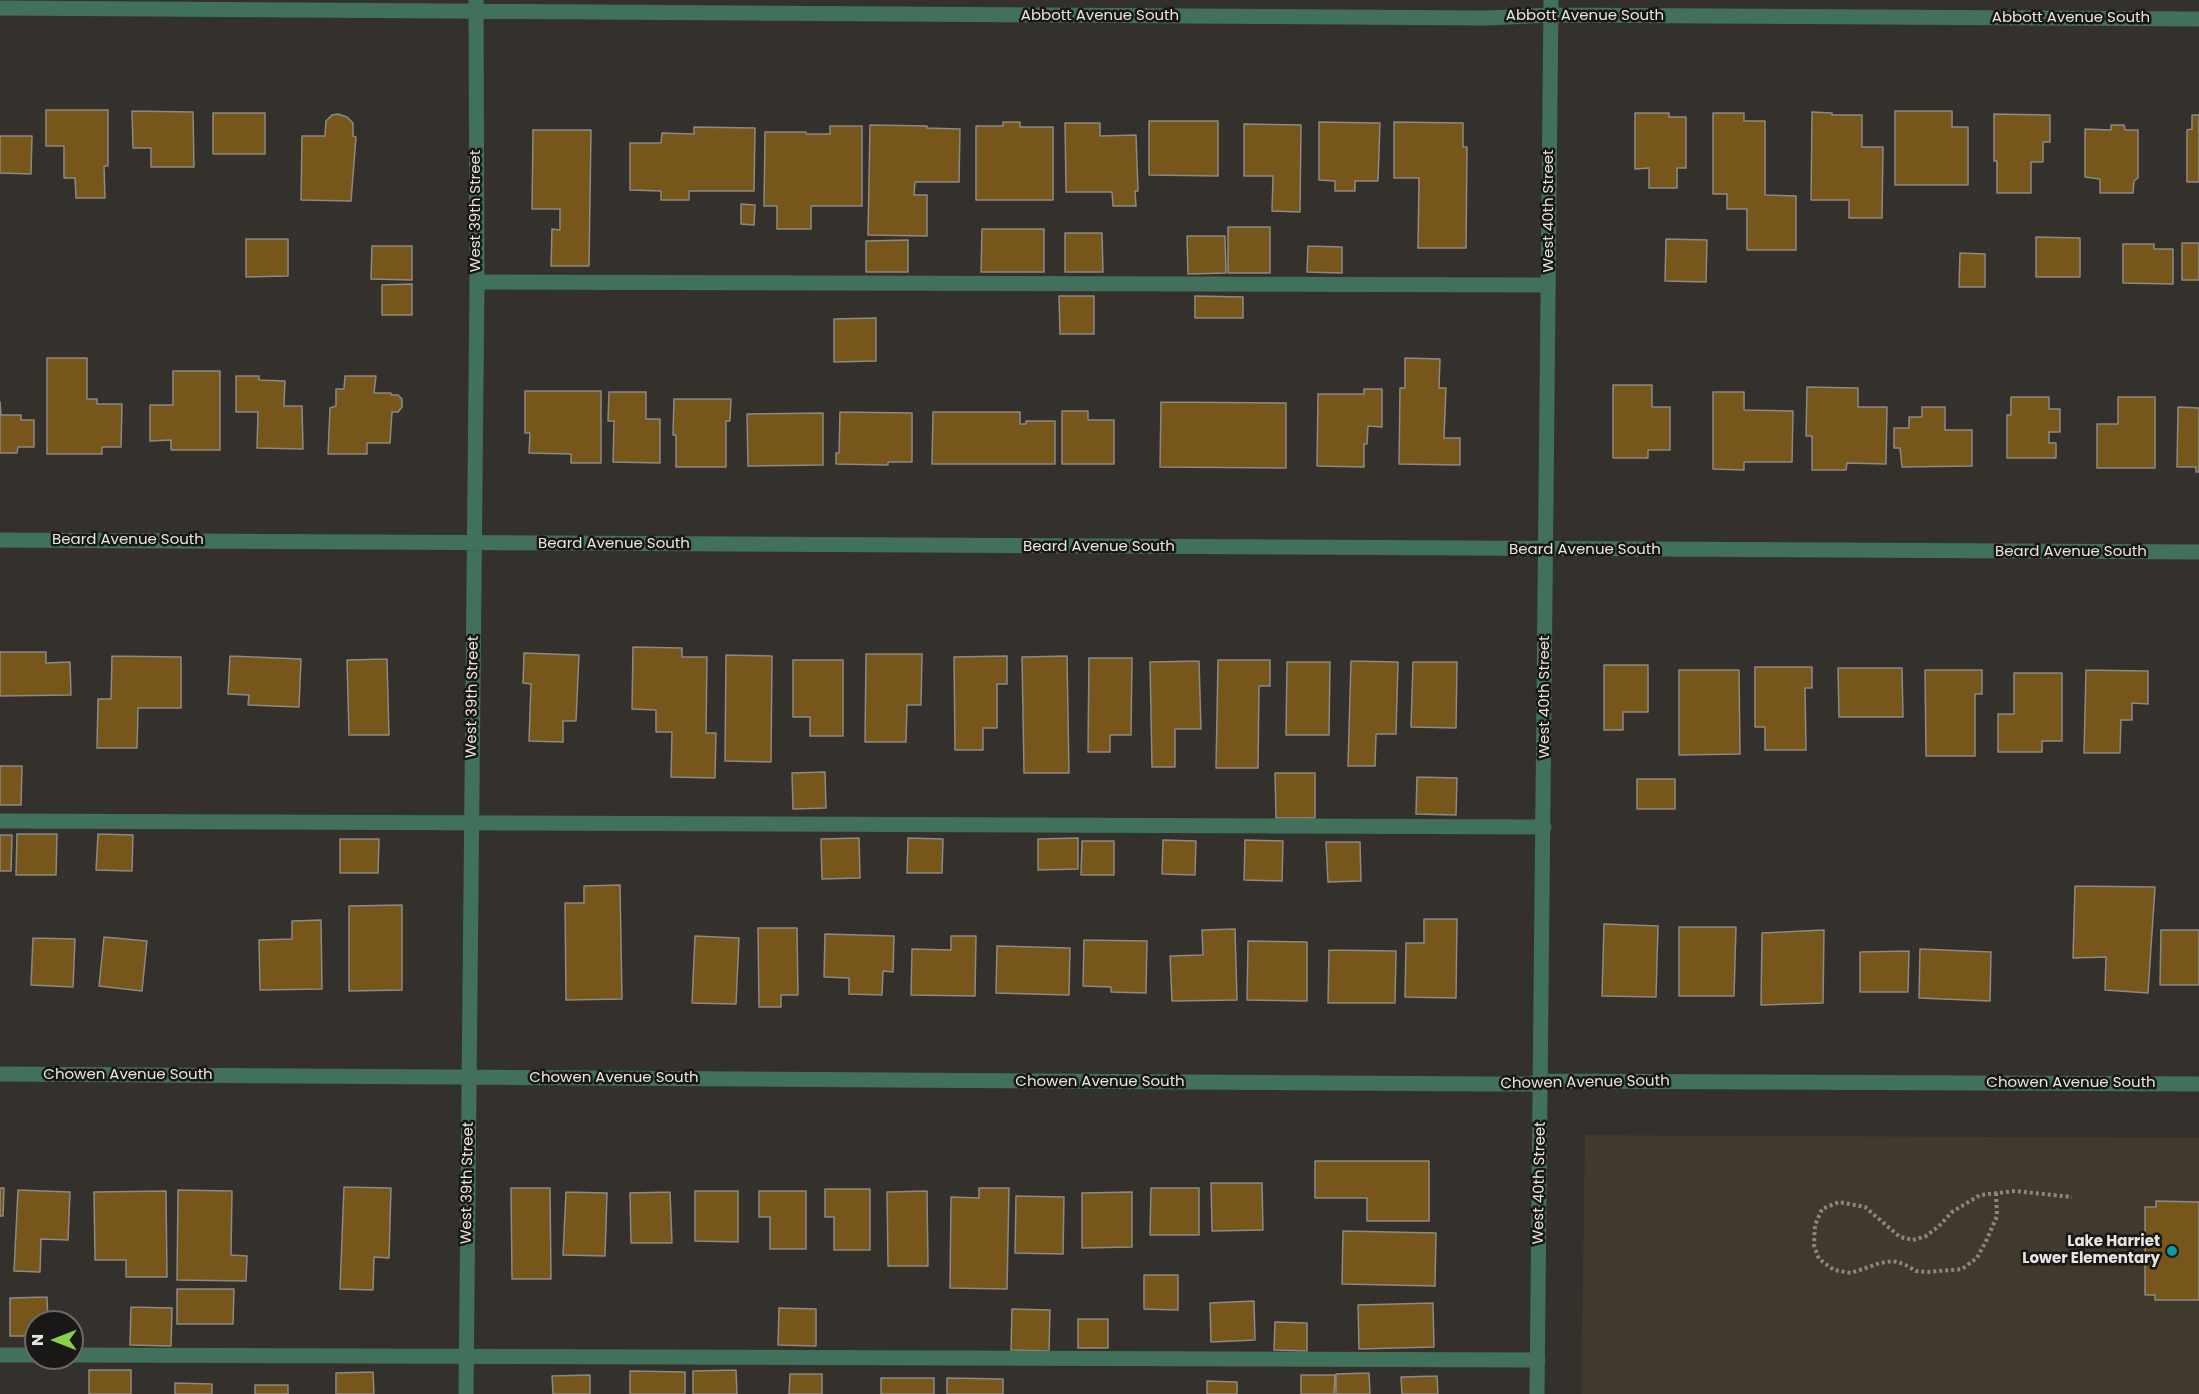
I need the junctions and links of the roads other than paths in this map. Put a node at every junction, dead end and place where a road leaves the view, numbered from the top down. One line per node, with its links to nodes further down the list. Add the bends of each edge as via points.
1 (477, 6): 2 (street, Abbott Avenue South, via 1475,18); 3 (street, Abbott Avenue South); 5 (street, West 39th Street)
2 (1551, 7): 4 (street, Abbott Avenue South); 6 (street, West 40th Street)
3 (0, 8)
4 (2199, 19)
5 (477, 282): 6 (street); 8 (street, West 39th Street)
6 (1548, 285): 9 (street, West 40th Street)
7 (0, 540): 8 (street, Beard Avenue South)
8 (474, 543): 9 (street, Beard Avenue South); 12 (street, West 39th Street)
9 (1546, 549): 10 (street, Beard Avenue South); 13 (street, West 40th Street)
10 (2199, 552)
11 (0, 821): 12 (street)
12 (471, 823): 13 (street); 15 (street, West 39th Street)
13 (1544, 827): 16 (street, West 40th Street)
14 (0, 1074): 15 (street, Chowen Avenue South)
15 (469, 1077): 16 (street, Chowen Avenue South, via 1485,1084); 21 (street, West 39th Street)
16 (1541, 1081): 17 (street, Chowen Avenue South); 22 (street, West 40th Street)
17 (2199, 1084)
18 (0, 1354): 19 (street)
19 (24, 1354)
20 (84, 1354): 21 (street)
21 (466, 1354): 22 (street); 23 (street, West 39th Street)
22 (1538, 1360): 24 (street, West 40th Street)
23 (466, 1394)
24 (1537, 1394)

